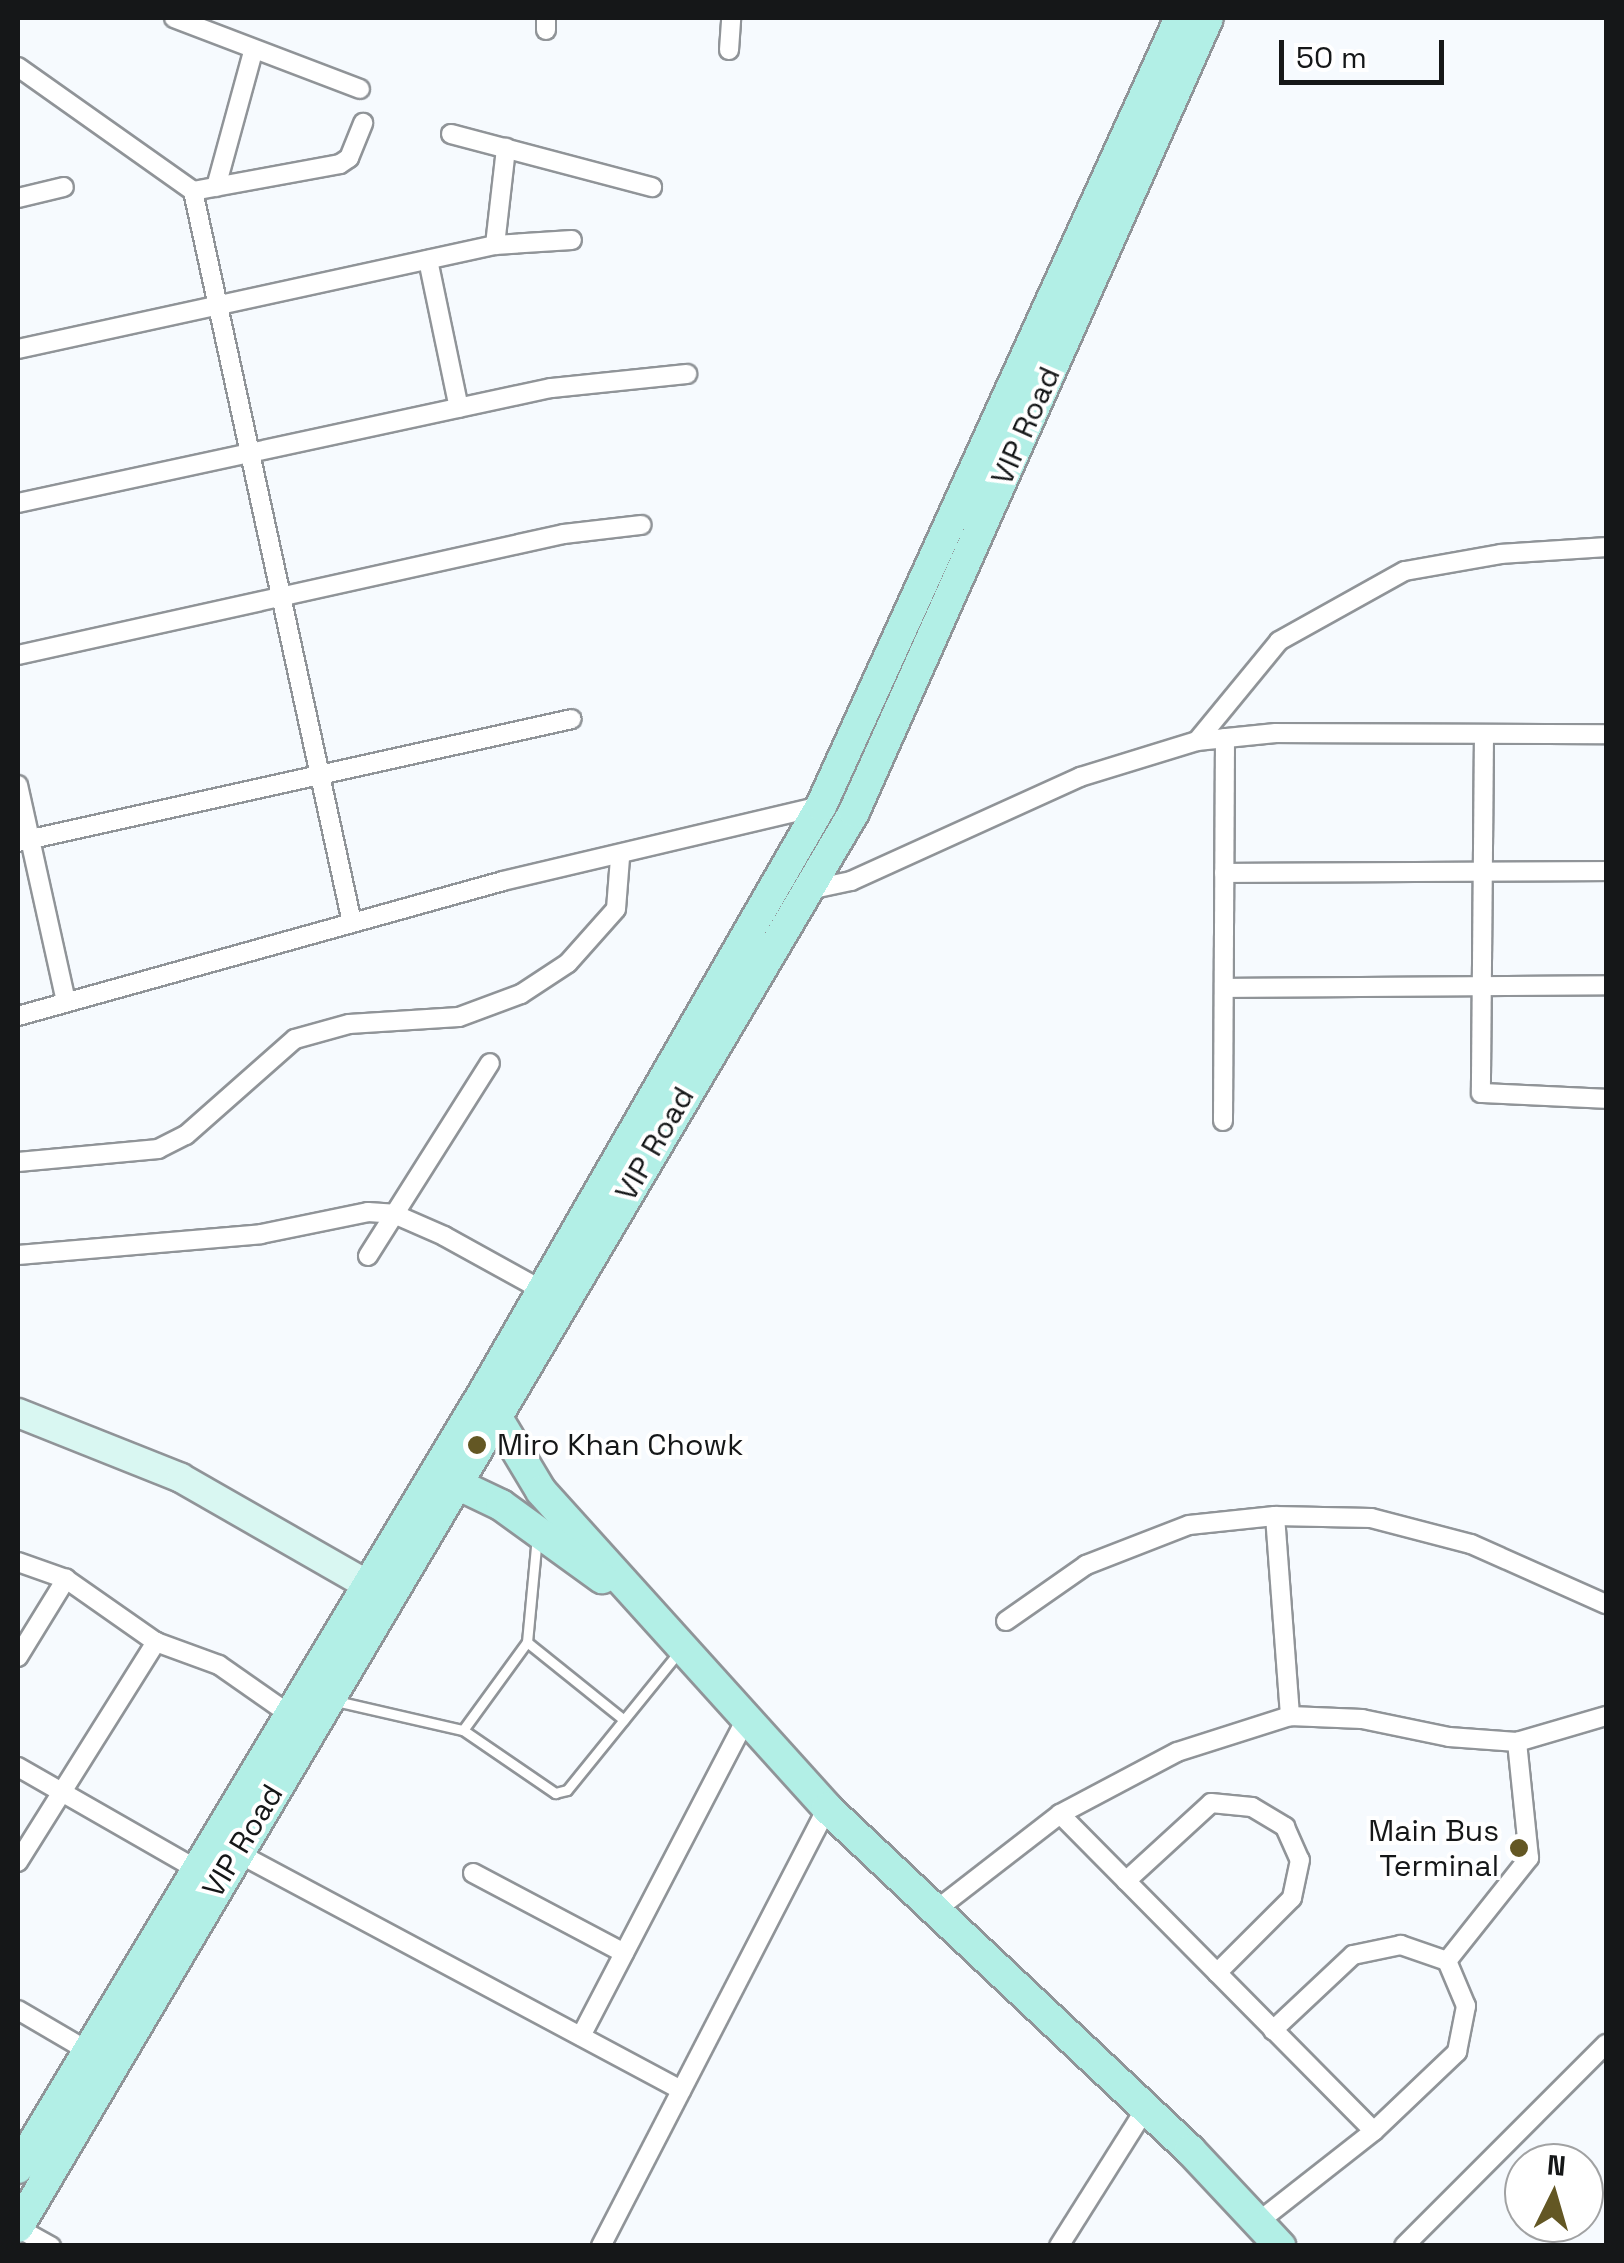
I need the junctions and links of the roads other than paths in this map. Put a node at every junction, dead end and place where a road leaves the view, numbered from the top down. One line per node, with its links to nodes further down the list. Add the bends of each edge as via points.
1 (174, 18): 6 (street)
2 (732, 18): 5 (street)
3 (1180, 18): 37 (main road, VIP Road)
4 (1208, 18): 43 (main road, VIP Road, via 854,812)
5 (729, 50)
6 (254, 52): 8 (street); 13 (street)
7 (18, 68): 15 (street)
8 (360, 89)
9 (362, 123): 13 (street, via 350,158 340,164)
10 (451, 134): 11 (street)
11 (506, 148): 14 (street); 18 (street)
12 (64, 187): 16 (street)
13 (216, 187): 15 (street)
14 (652, 187)
15 (194, 191): 20 (street)
16 (18, 198)
17 (572, 240): 18 (street)
18 (496, 245): 19 (street)
19 (428, 260): 20 (street); 23 (street)
20 (215, 306): 21 (street); 24 (street)
21 (18, 349)
22 (688, 374): 23 (street, via 551,388)
23 (460, 408): 24 (street)
24 (248, 454): 25 (street); 28 (street)
25 (18, 504)
26 (641, 525): 28 (street, via 564,534)
27 (1606, 547): 34 (street, via 1501,554 1404,572 1279,641)
28 (280, 597): 29 (street); 35 (street)
29 (18, 656)
30 (572, 719): 35 (street)
31 (1484, 734): 32 (street); 33 (street); 41 (street)
32 (1606, 734)
33 (1225, 738): 34 (street); 42 (street)
34 (1198, 741): 43 (street, via 1080,777 851,881)
35 (316, 776): 38 (street); 44 (street)
36 (18, 785): 38 (street)
37 (821, 806): 39 (street); 43 (main road, VIP Road)
38 (24, 841): 48 (street)
39 (620, 858): 44 (street); 53 (street, via 616,909 568,962 522,994 460,1016 349,1024 295,1039 186,1135 158,1150)
40 (1606, 871): 41 (street)
41 (1484, 872): 42 (street); 46 (street)
42 (1224, 873): 47 (street)
43 (790, 885): 57 (main road, VIP Road); 58 (main road, VIP Road)
44 (352, 923): 48 (street)
45 (1606, 985): 46 (street)
46 (1482, 986): 47 (street); 51 (street, via 1481,1094)
47 (1224, 988): 52 (street)
48 (66, 1002): 49 (street)
49 (18, 1016)
50 (490, 1063): 54 (street)
51 (1606, 1099)
52 (1223, 1120)
53 (18, 1162)
54 (394, 1214): 55 (street, via 368,1212 261,1234); 56 (street); 57 (street)
55 (18, 1255)
56 (368, 1256)
57 (542, 1290): 58 (main road, VIP Road)
58 (489, 1405): 60 (main road, VIP Road); 68 (main road, via 541,1491)
59 (18, 1413): 65 (main road, via 181,1478)
60 (445, 1478): 62 (main road); 65 (main road, VIP Road)
61 (1276, 1516): 66 (street, via 1371,1518 1454,1540); 67 (street, via 1189,1525 1086,1565); 74 (street)
62 (538, 1529): 68 (main road); 70 (lane)
63 (18, 1562): 64 (street)
64 (66, 1579): 69 (street); 71 (street)
65 (378, 1590): 72 (main road, VIP Road); 73 (main road, VIP Road)
66 (1606, 1604)
67 (1006, 1621)
68 (676, 1637): 76 (main road); 77 (lane)
69 (156, 1642): 73 (street, via 219,1666); 81 (street)
70 (527, 1642): 77 (lane); 78 (lane)
71 (18, 1657)
72 (328, 1700): 78 (lane); 84 (main road, VIP Road)
73 (289, 1714): 86 (main road, VIP Road)
74 (1290, 1716): 79 (street, via 1362,1719 1449,1738); 83 (street, via 1177,1752)
75 (1606, 1716): 79 (street)
76 (747, 1718): 82 (main road); 90 (street)
77 (624, 1720): 78 (lane, via 567,1790 555,1793)
78 (463, 1730)
79 (1517, 1742): 91 (street, via 1529,1858)
80 (18, 1768): 81 (street)
81 (60, 1794): 85 (street); 86 (street)
82 (827, 1808): 89 (main road); 98 (street)
83 (1060, 1814): 88 (street); 89 (street)
84 (236, 1852): 95 (street); 103 (main road, VIP Road)
85 (18, 1862)
86 (198, 1870): 97 (main road, VIP Road)
87 (474, 1873): 90 (street)
88 (1126, 1881): 92 (street); 92 (street, via 1211,1803 1252,1807 1285,1827 1300,1860 1292,1898)
89 (936, 1910): 99 (main road)
90 (624, 1953): 95 (street)
91 (1447, 1961): 94 (street, via 1401,1944 1353,1954); 100 (street, via 1466,2006 1457,2052)
92 (1217, 1973): 94 (street)
93 (18, 2010): 97 (street)
94 (1273, 2030): 100 (street)
95 (581, 2036): 98 (street)
96 (1606, 2044): 108 (street)
97 (88, 2051): 101 (main road, VIP Road)
98 (681, 2090): 105 (street)
99 (1146, 2108): 102 (main road); 106 (street)
100 (1374, 2132): 102 (street)
101 (18, 2168)
102 (1258, 2222): 107 (main road)
103 (18, 2228): 104 (street)
104 (52, 2246)
105 (601, 2246)
106 (1059, 2246)
107 (1280, 2246)
108 (1404, 2246)

